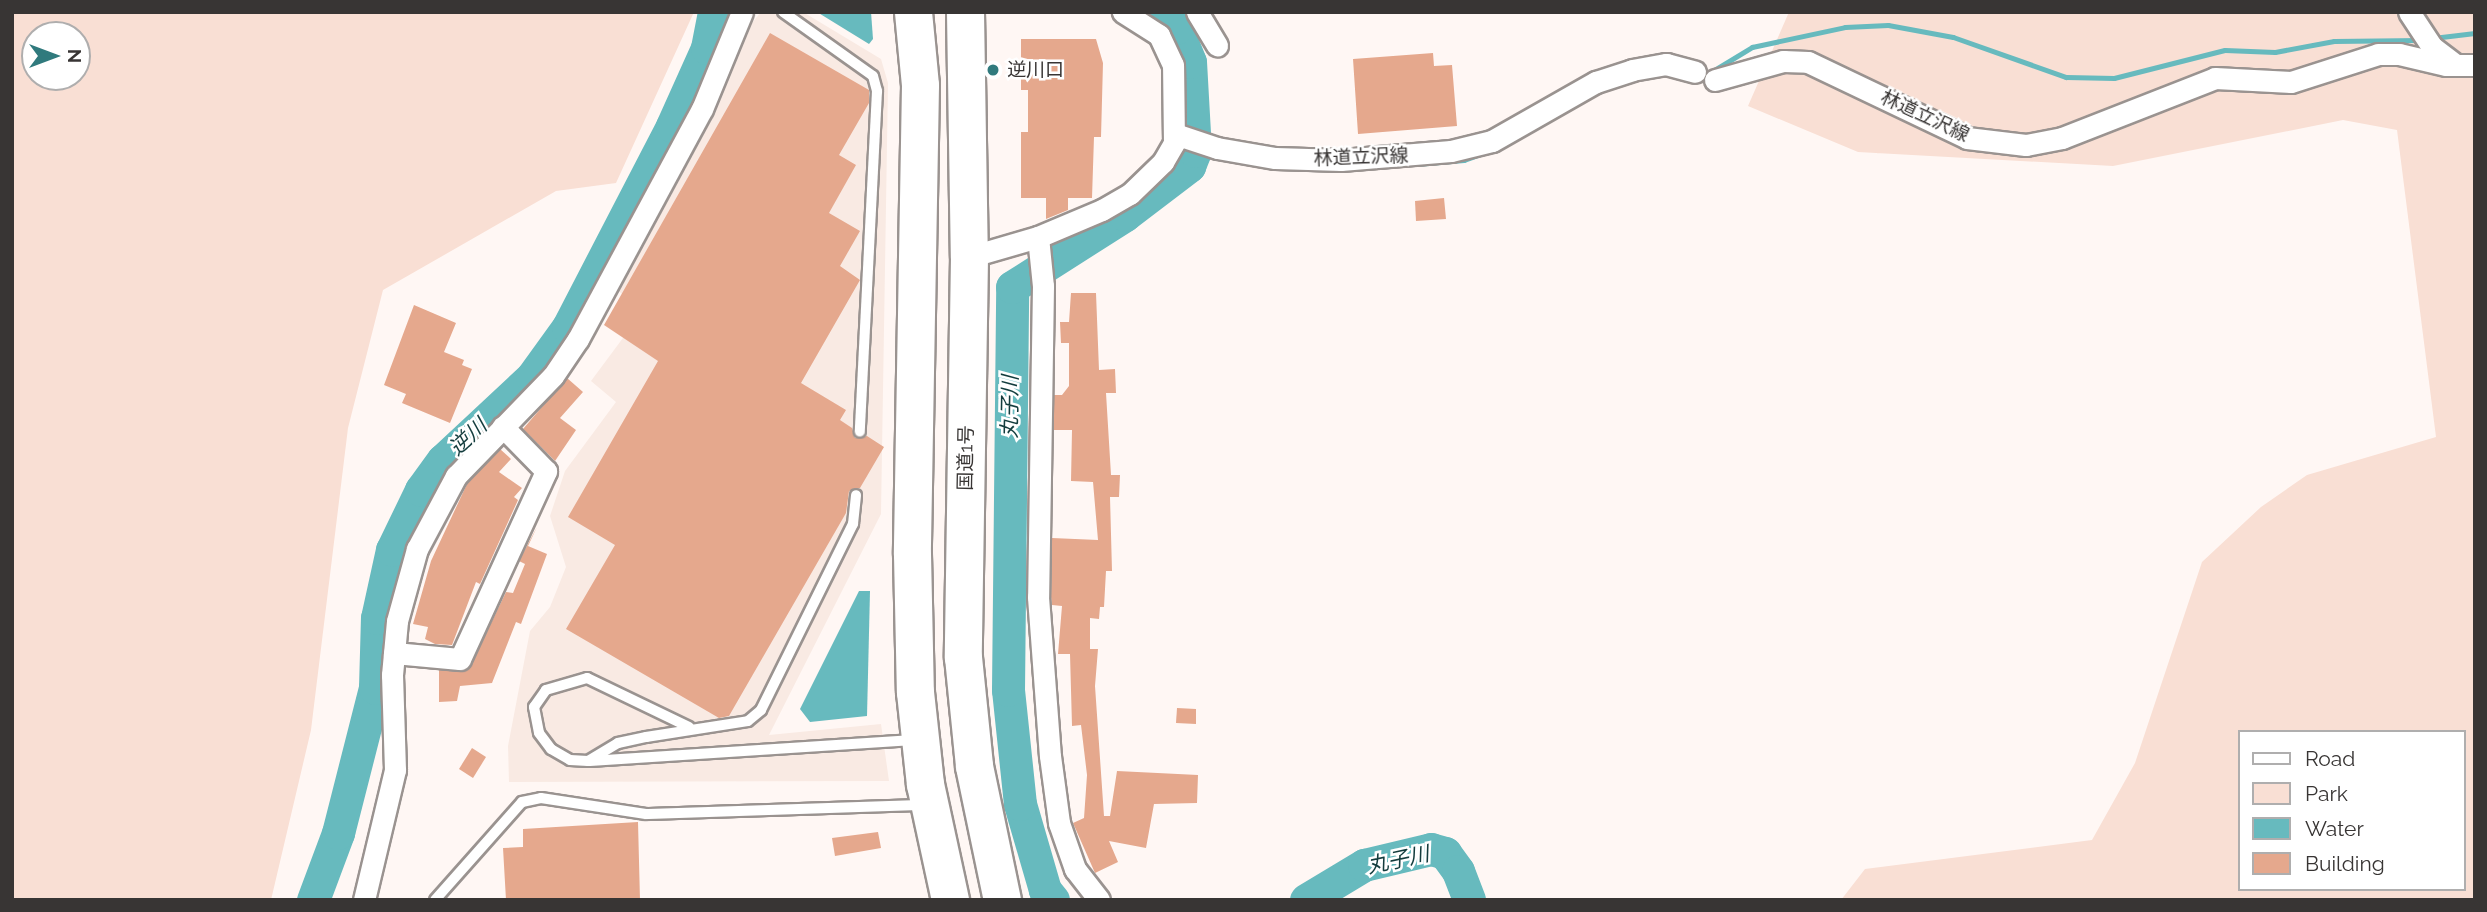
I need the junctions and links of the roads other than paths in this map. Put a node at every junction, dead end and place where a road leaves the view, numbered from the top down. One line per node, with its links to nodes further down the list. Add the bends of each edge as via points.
1 (742, 12): 13 (street, via 702,109 578,339 553,376)
2 (783, 12): 14 (lane, via 873,76 877,91)
3 (913, 12): 18 (highway, via 920,85 912,554)
4 (965, 12): 12 (highway, 国道1号)
5 (1123, 12): 10 (street, via 1159,35 1173,65)
6 (1197, 12): 8 (street)
7 (2412, 18): 9 (street, via 2432,47 2450,62)
8 (1217, 45)
9 (2469, 65): 10 (street, 林道立沢線, via 2378,54 2291,82 2204,80 2062,138 2026,145 1967,138 1808,62 1783,61 1705,76 1666,64 1632,70 1596,82 1492,141 1451,151 1341,160 1275,158)
10 (1179, 136): 11 (street, via 1163,162 1129,194)
11 (1038, 241): 12 (street); 25 (street, via 1042,281 1038,597 1050,756 1059,823 1075,869)
12 (969, 257): 24 (highway, 国道1号, via 963,657 974,766)
13 (503, 427): 16 (street, via 456,476 436,505 417,549 397,621); 16 (street, via 546,471 460,659)
14 (860, 432)
15 (856, 495): 17 (lane, via 853,524 761,710 737,726)
16 (394, 653): 21 (street, via 395,770)
17 (689, 727): 19 (lane, via 618,743); 19 (lane, via 587,678 571,679 546,690 534,707 534,724 551,749 570,760)
18 (920, 739): 19 (lane); 20 (highway)
19 (588, 761)
20 (929, 805): 22 (lane, via 646,814 541,798 522,802); 23 (highway)
21 (363, 900)
22 (435, 900)
23 (950, 900)
24 (1002, 900)
25 (1099, 900)

